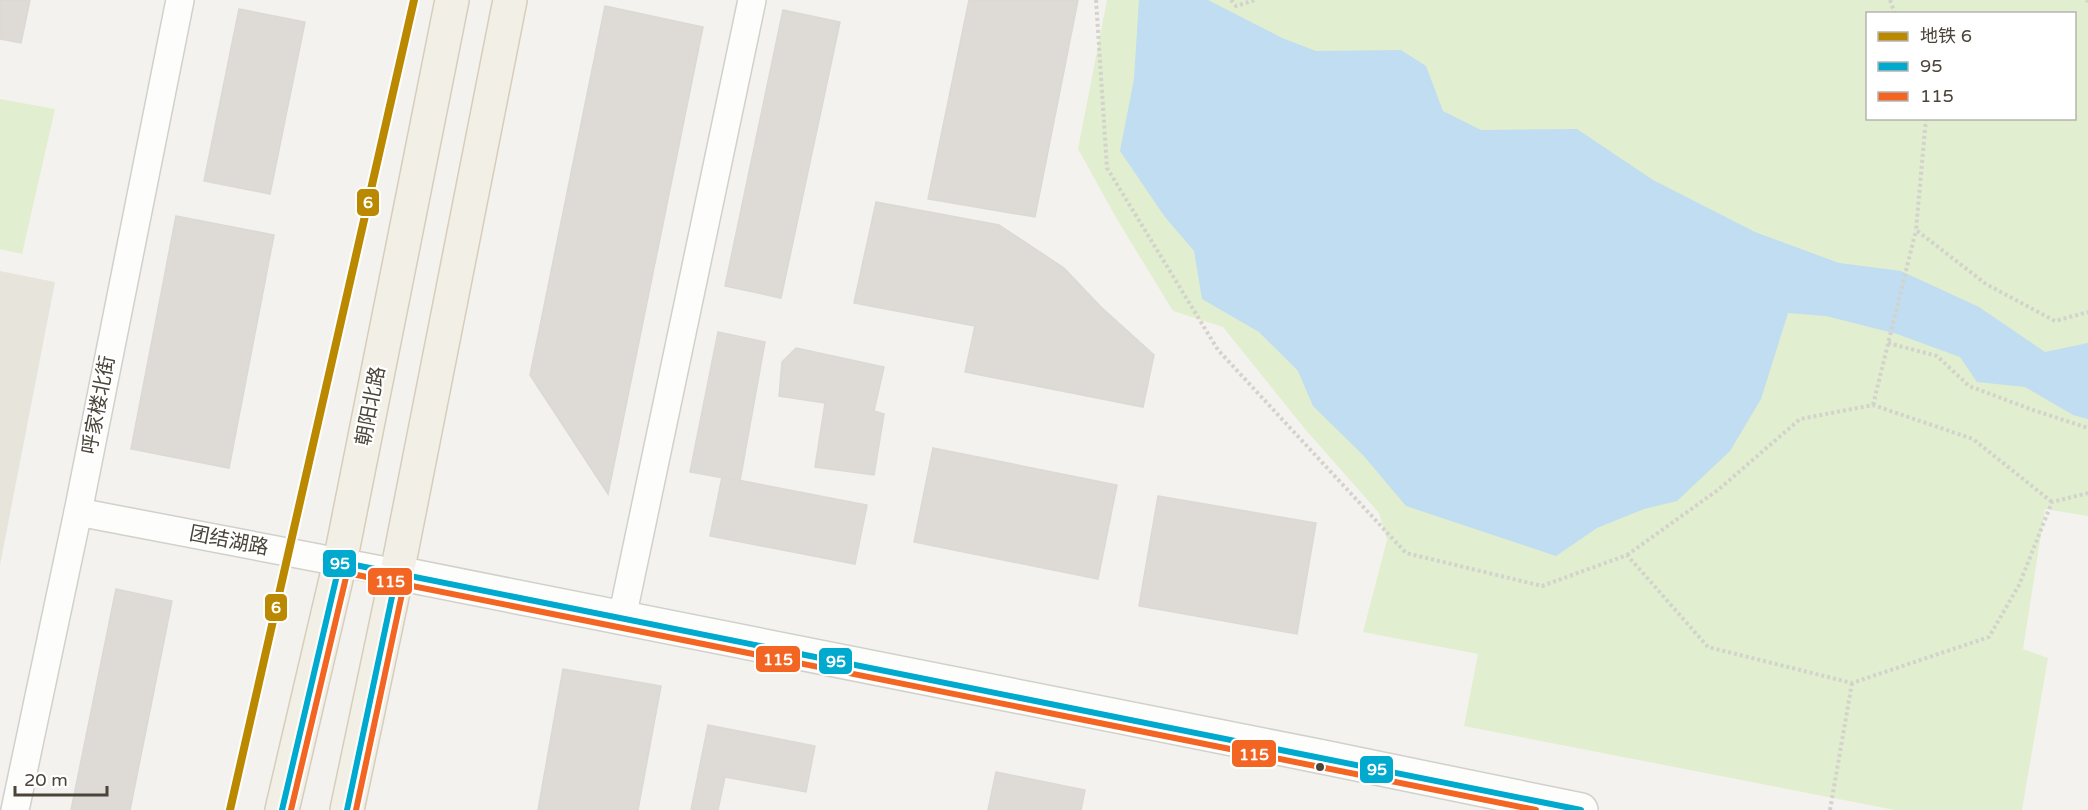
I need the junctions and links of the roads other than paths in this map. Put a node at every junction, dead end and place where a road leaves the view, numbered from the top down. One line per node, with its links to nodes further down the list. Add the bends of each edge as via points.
1 (180, 0): 5 (street, 呼家楼北街)
2 (452, 0): 6 (main road, 朝阳北路)
3 (510, 0): 7 (main road)
4 (752, 0): 8 (street)
5 (78, 512): 6 (street, 团结湖路); 10 (street, 呼家楼北街)
6 (340, 562): 7 (street, 团结湖路); 11 (main road, 朝阳北路)
7 (398, 573): 8 (street, 团结湖路); 12 (main road)
8 (622, 618): 9 (street, 团结湖路, via 1312,754)
9 (1512, 804): 13 (street, 团结湖路)
10 (15, 810)
11 (282, 810)
12 (347, 810)
13 (1581, 810)

